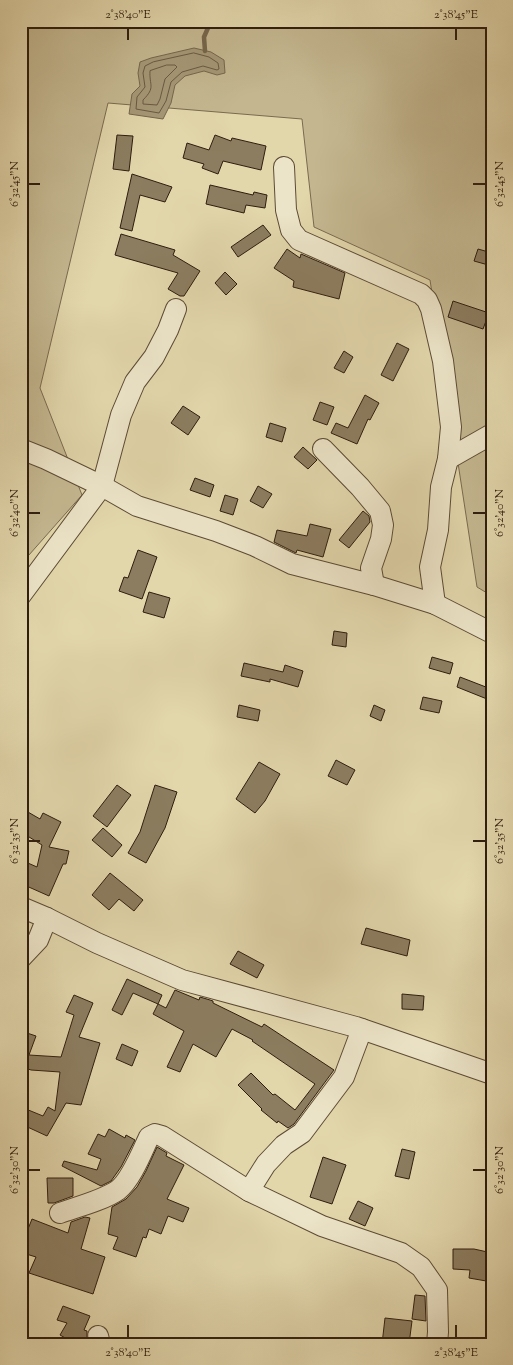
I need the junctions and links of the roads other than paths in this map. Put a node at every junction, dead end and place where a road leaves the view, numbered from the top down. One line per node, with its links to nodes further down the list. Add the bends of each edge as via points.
1 (284, 167): 6 (street, via 286,210 291,230 299,240 396,282 427,300 443,362 451,427)
2 (176, 309): 7 (street, via 165,337 135,382 121,415)
3 (492, 434): 6 (street)
4 (21, 449): 7 (street)
5 (323, 449): 8 (street, via 380,512 383,525 381,539 371,568)
6 (448, 459): 10 (street, via 430,567)
7 (102, 486): 8 (street, via 138,506 216,531 292,564); 9 (street)
8 (374, 585): 10 (street)
9 (21, 595)
10 (435, 604): 11 (street)
11 (492, 634)
12 (21, 907): 13 (street)
13 (47, 918): 14 (street, via 38,940); 15 (street, via 182,980)
14 (21, 958)
15 (362, 1029): 16 (street); 17 (street, via 336,1090 302,1133 284,1145 266,1164)
16 (492, 1074)
17 (249, 1191): 18 (street, via 155,1134 149,1137 135,1167 119,1189); 19 (street, via 322,1226 401,1252 421,1267 436,1290)
18 (60, 1213)
19 (437, 1344)

